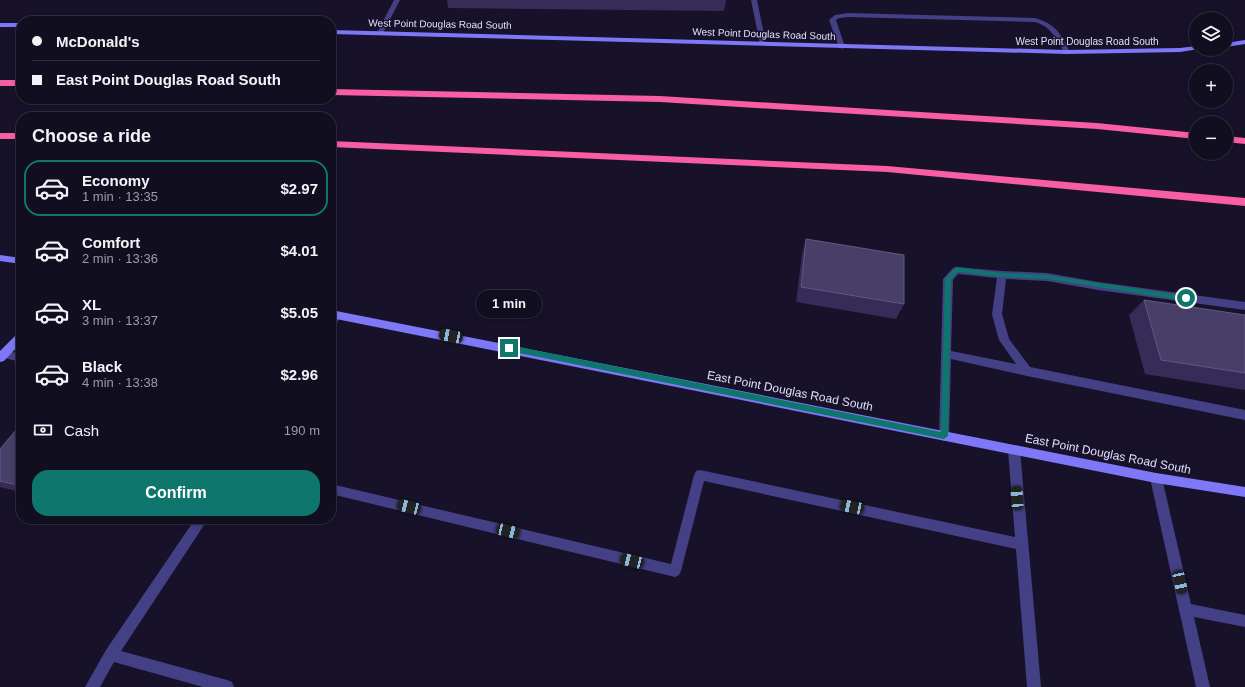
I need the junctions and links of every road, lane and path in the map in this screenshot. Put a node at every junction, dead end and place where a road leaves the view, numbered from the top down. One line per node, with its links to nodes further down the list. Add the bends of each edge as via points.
1 (397, 0): 6 (lane)
2 (754, 0): 9 (lane)
3 (0, 25): 4 (street)
4 (16, 25)
5 (336, 32): 6 (street, West Point Douglas Road South)
6 (380, 33): 9 (street, West Point Douglas Road South)
7 (1245, 42): 8 (street)
8 (1233, 43)
9 (763, 44): 10 (street, West Point Douglas Road South)
10 (842, 47): 12 (street, West Point Douglas Road South); 12 (lane, via 832,20 838,16 848,15 1035,20 1054,28)
11 (1189, 49): 12 (street, West Point Douglas Road South)
12 (1067, 52)
13 (0, 83): 14 (highway)
14 (16, 83)
15 (336, 92): 16 (highway, via 660,99 1097,126)
16 (1189, 135)
17 (0, 136): 18 (highway)
18 (16, 136)
19 (1233, 139): 20 (highway)
20 (1245, 140)
21 (336, 144): 22 (highway, via 887,169)
22 (1245, 202)
23 (0, 258): 24 (street)
24 (16, 260)
25 (1002, 275): 26 (lane, via 1047,277); 29 (lane, via 956,270 952,273 948,279); 32 (lane, via 997,314 1004,340)
26 (1245, 306)
27 (336, 314): 34 (street, East Point Douglas Road South)
28 (16, 342): 30 (street)
29 (948, 354): 32 (lane); 34 (lane)
30 (2, 356): 31 (lane)
31 (16, 357)
32 (1027, 372): 33 (lane)
33 (1245, 414)
34 (944, 436): 35 (street, East Point Douglas Road South)
35 (1014, 450): 36 (street, East Point Douglas Road South); 40 (lane)
36 (1156, 478): 38 (street, East Point Douglas Road South); 41 (lane)
37 (336, 490): 40 (lane, via 675,571 700,475)
38 (1245, 492)
39 (199, 524): 43 (lane)
40 (1021, 544): 46 (lane)
41 (1185, 609): 42 (lane); 47 (lane)
42 (1245, 621)
43 (111, 656): 44 (lane); 45 (lane)
44 (92, 687)
45 (227, 687)
46 (1034, 687)
47 (1203, 687)

